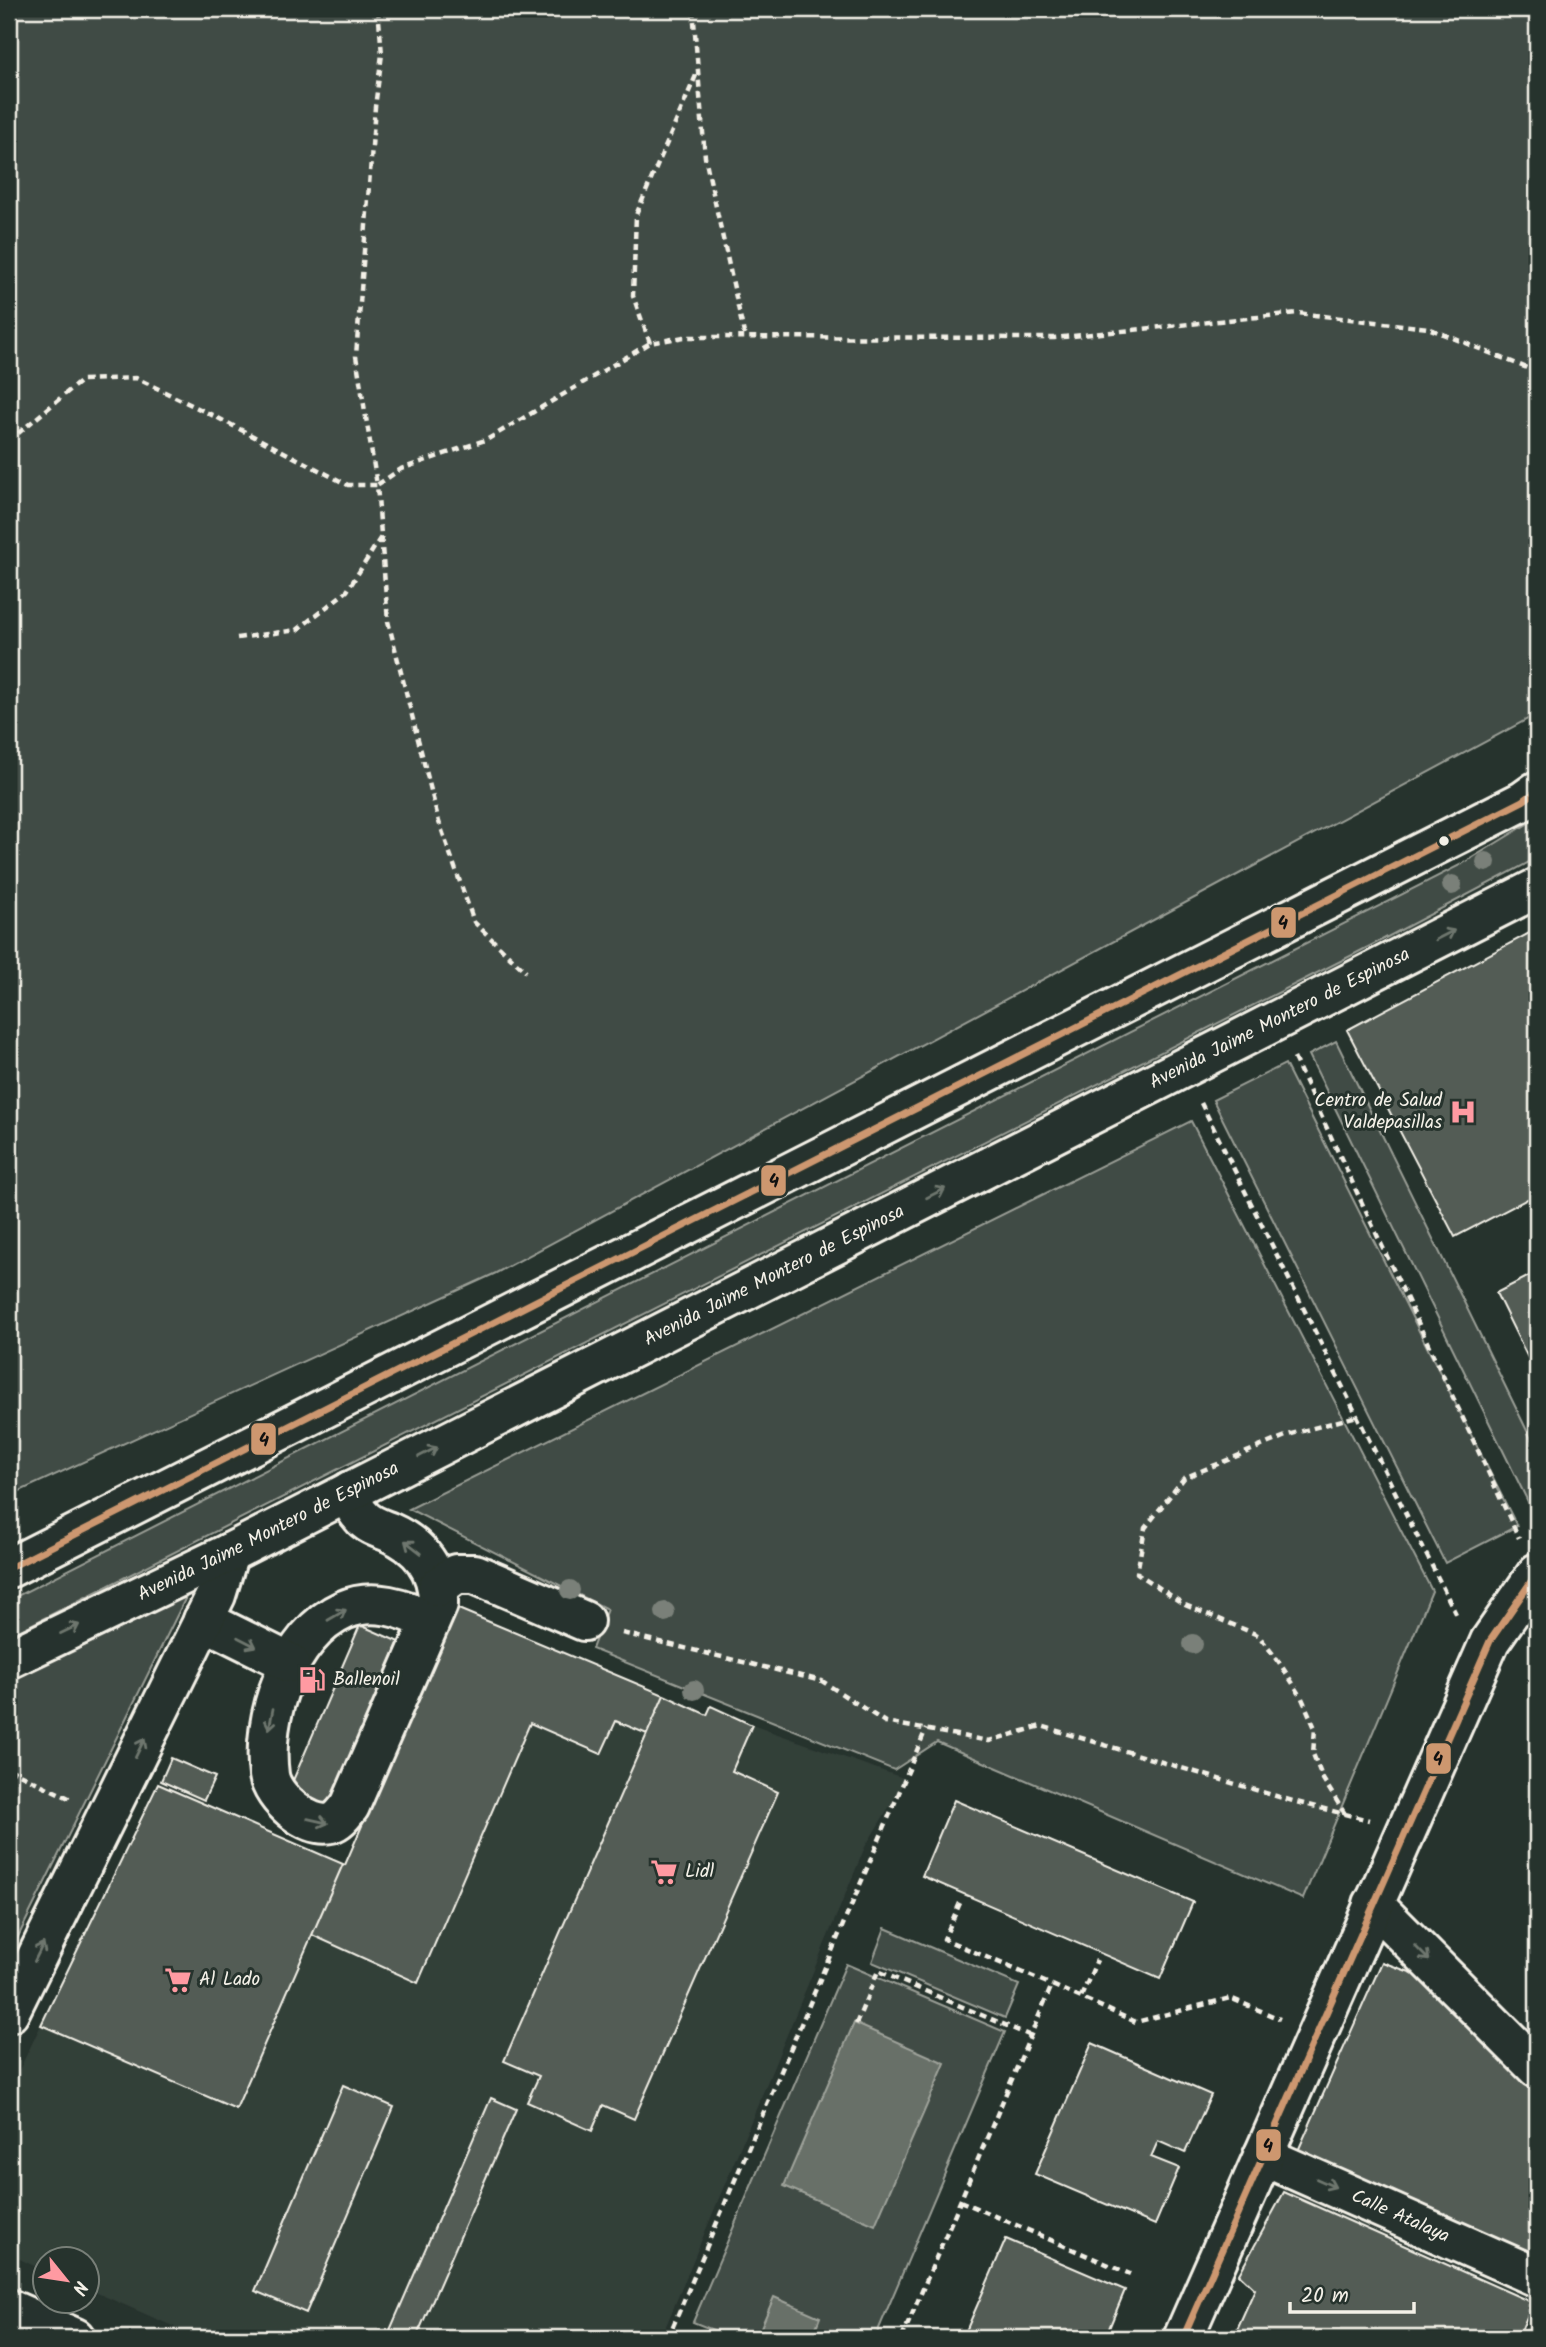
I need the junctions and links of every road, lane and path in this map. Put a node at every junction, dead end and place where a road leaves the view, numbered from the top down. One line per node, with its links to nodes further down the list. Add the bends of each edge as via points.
1 (378, 9): 8 (path, via 382,54 356,356)
2 (692, 9): 3 (path)
3 (698, 70): 4 (path, via 705,157); 5 (path, via 636,215 633,296)
4 (745, 338): 5 (path, via 684,337); 6 (path, via 1054,338 1297,313 1428,328)
5 (650, 343): 8 (path, via 488,439 401,468)
6 (1537, 372)
7 (9, 441): 8 (path, via 82,380 136,378 348,485)
8 (377, 485): 9 (path)
9 (381, 536): 10 (path, via 347,591 297,630); 13 (path, via 388,621 439,822 474,922)
10 (237, 638)
11 (1537, 791): 19 (main road)
12 (1537, 888): 14 (main road, Avenida Jaime Montero de Espinosa, one-way to 12)
13 (526, 972)
14 (1276, 1020): 15 (main road, Avenida Jaime Montero de Espinosa); 20 (path)
15 (1184, 1067): 16 (path); 17 (main road, Avenida Jaime Montero de Espinosa, one-way to 15)
16 (1357, 1416): 26 (path); 30 (path, via 1288,1436 1184,1478 1145,1528 1137,1573 1185,1605 1258,1635 1301,1696 1315,1728 1313,1754)
17 (351, 1491): 18 (main road, Avenida Jaime Montero de Espinosa); 21 (main road, one-way to 17, via 423,1555 362,1519)
18 (229, 1553): 22 (main road); 24 (main road, Avenida Jaime Montero de Espinosa, one-way to 18)
19 (9, 1568)
20 (1537, 1573): 26 (main road)
21 (434, 1604): 23 (main road, via 456,1574 475,1573); 25 (main road, one-way to 21, via 320,1627 345,1609); 25 (main road, one-way to 21, via 269,1719 269,1778 287,1806 304,1817 330,1823 350,1805)
22 (203, 1620): 25 (main road, one-way to 25); 37 (main road, one-way to 22)
23 (584, 1622): 27 (path, via 822,1681 885,1722)
24 (9, 1659)
25 (290, 1663)
26 (1480, 1663): 31 (main road)
27 (926, 1730): 30 (path, via 989,1741 1041,1726); 49 (path)
28 (9, 1769): 29 (path)
29 (75, 1801)
30 (1345, 1815): 31 (path)
31 (1407, 1829): 33 (main road)
32 (960, 1903): 35 (path, via 944,1939)
33 (1373, 1904): 39 (main road); 41 (main road, one-way to 41)
34 (1097, 1960): 36 (path)
35 (1052, 1985): 36 (path); 40 (path)
36 (1081, 1997): 39 (path, via 1136,2022 1230,1998)
37 (9, 2013)
38 (856, 2024): 40 (path, via 878,1971)
39 (1316, 2035): 42 (main road)
40 (1031, 2036): 43 (path)
41 (1537, 2067)
42 (1263, 2156): 45 (main road, Calle Atalaya, one-way to 45); 52 (main road)
43 (961, 2201): 44 (path); 51 (path)
44 (1130, 2274)
45 (1537, 2277)
46 (9, 2309): 48 (main road)
47 (815, 2330): 50 (path)
48 (75, 2338)
49 (668, 2338)
50 (834, 2338)
51 (902, 2338)
52 (1183, 2338)

